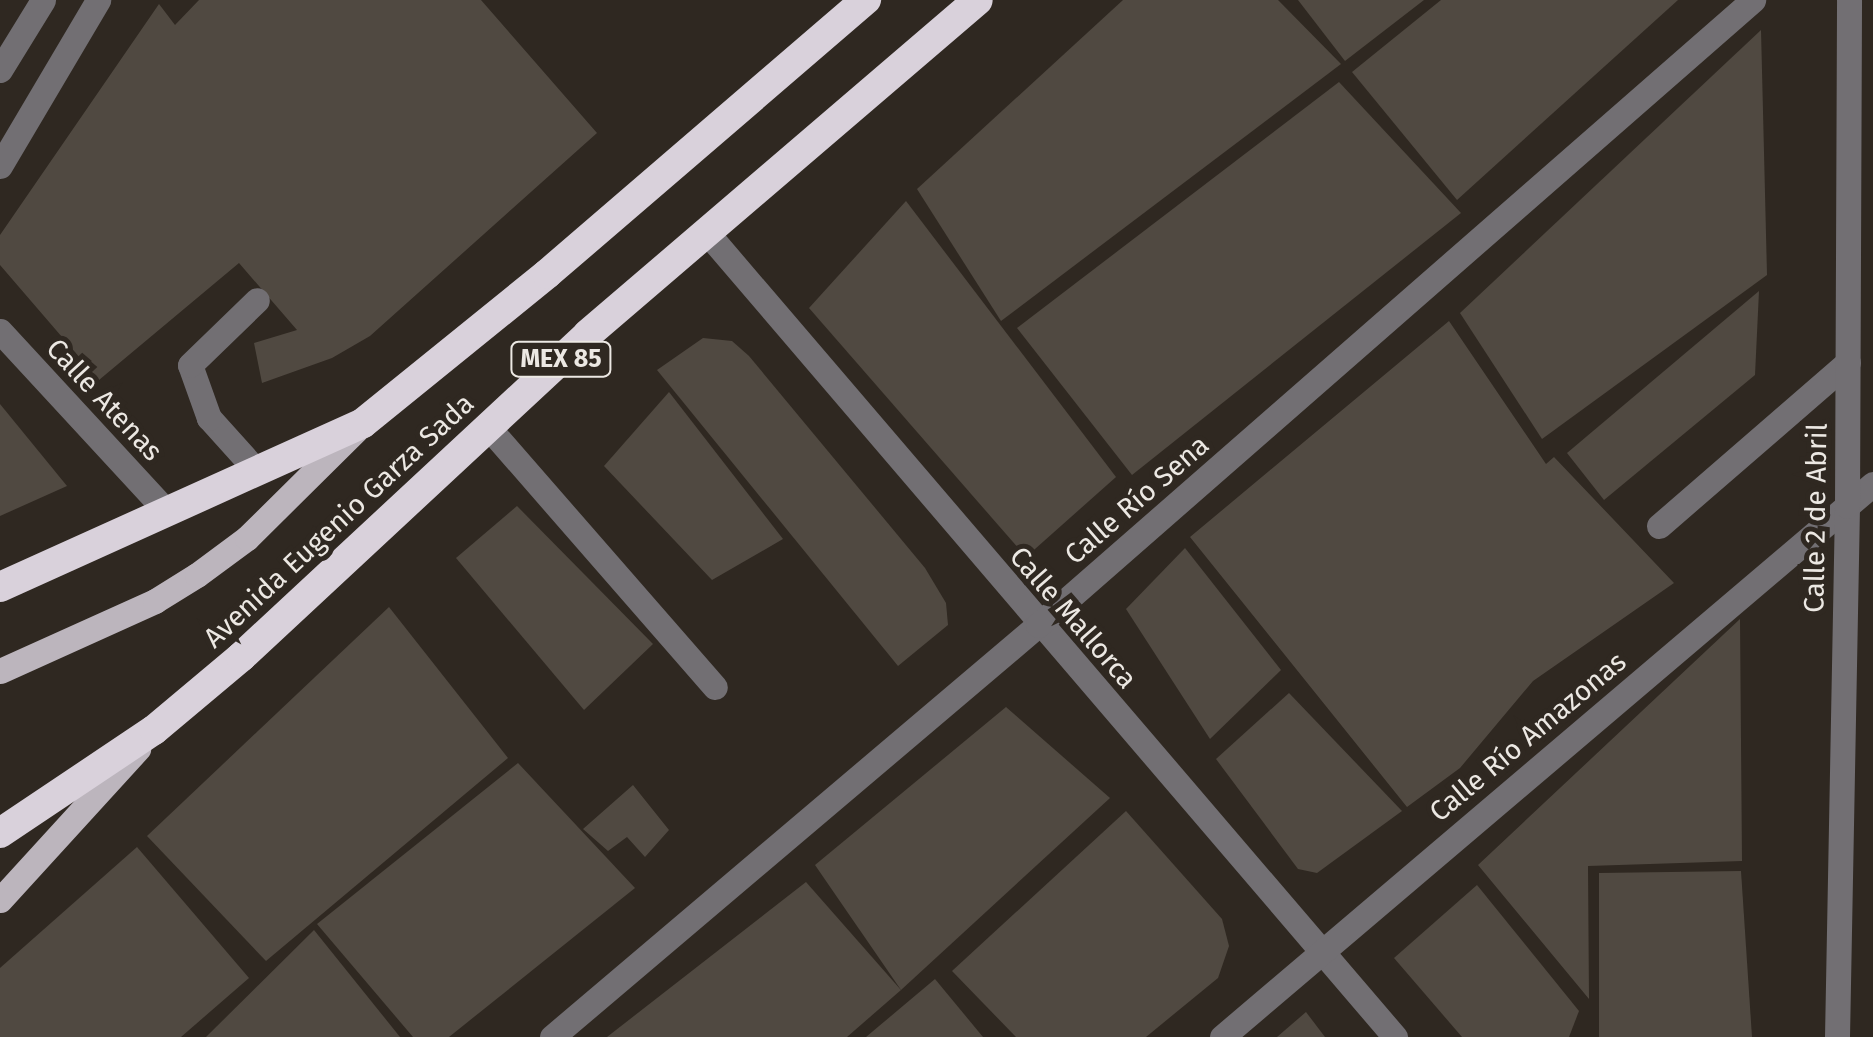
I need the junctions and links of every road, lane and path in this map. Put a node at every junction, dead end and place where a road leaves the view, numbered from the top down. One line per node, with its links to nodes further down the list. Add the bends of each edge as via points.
1 (43, 0): 7 (street)
2 (98, 0): 8 (street)
3 (866, 0): 13 (highway, Avenida Eugenio Garza Sada / MEX 85)
4 (978, 0): 9 (highway, Avenida Eugenio Garza Sada / MEX 85)
5 (1754, 0): 21 (street, Calle Río Sena)
6 (1849, 0): 12 (street, Calle 2 de Abril)
7 (0, 70)
8 (0, 166)
9 (708, 234): 14 (highway, Avenida Eugenio Garza Sada / MEX 85); 21 (street, Calle Mallorca)
10 (257, 300): 15 (street, via 190,366 209,418)
11 (0, 332): 18 (street, Calle Atenas)
12 (1848, 362): 17 (street, Calle 2 de Abril); 19 (street)
13 (362, 423): 15 (highway, Avenida Eugenio Garza Sada / MEX 85); 22 (main road, via 247,538 155,602)
14 (488, 427): 23 (street); 24 (highway, Avenida Eugenio Garza Sada / MEX 85)
15 (255, 469): 18 (highway, Avenida Eugenio Garza Sada / MEX 85)
16 (1873, 484): 17 (street, Calle Río Amazonas)
17 (1847, 506): 27 (street, Calle Río Amazonas); 31 (street, Calle 2 de Abril)
18 (164, 509): 20 (highway, Avenida Eugenio Garza Sada / MEX 85)
19 (1659, 526)
20 (0, 586)
21 (1038, 624): 27 (street, Calle Mallorca); 28 (street, Calle Río Sena)
22 (0, 671)
23 (715, 688)
24 (154, 730): 25 (highway, Avenida Eugenio Garza Sada / MEX 85); 26 (main road)
25 (0, 833)
26 (0, 900)
27 (1323, 952): 29 (street, Calle Río Amazonas); 30 (street, Calle Mallorca)
28 (552, 1037)
29 (1222, 1037)
30 (1395, 1037)
31 (1837, 1037)

